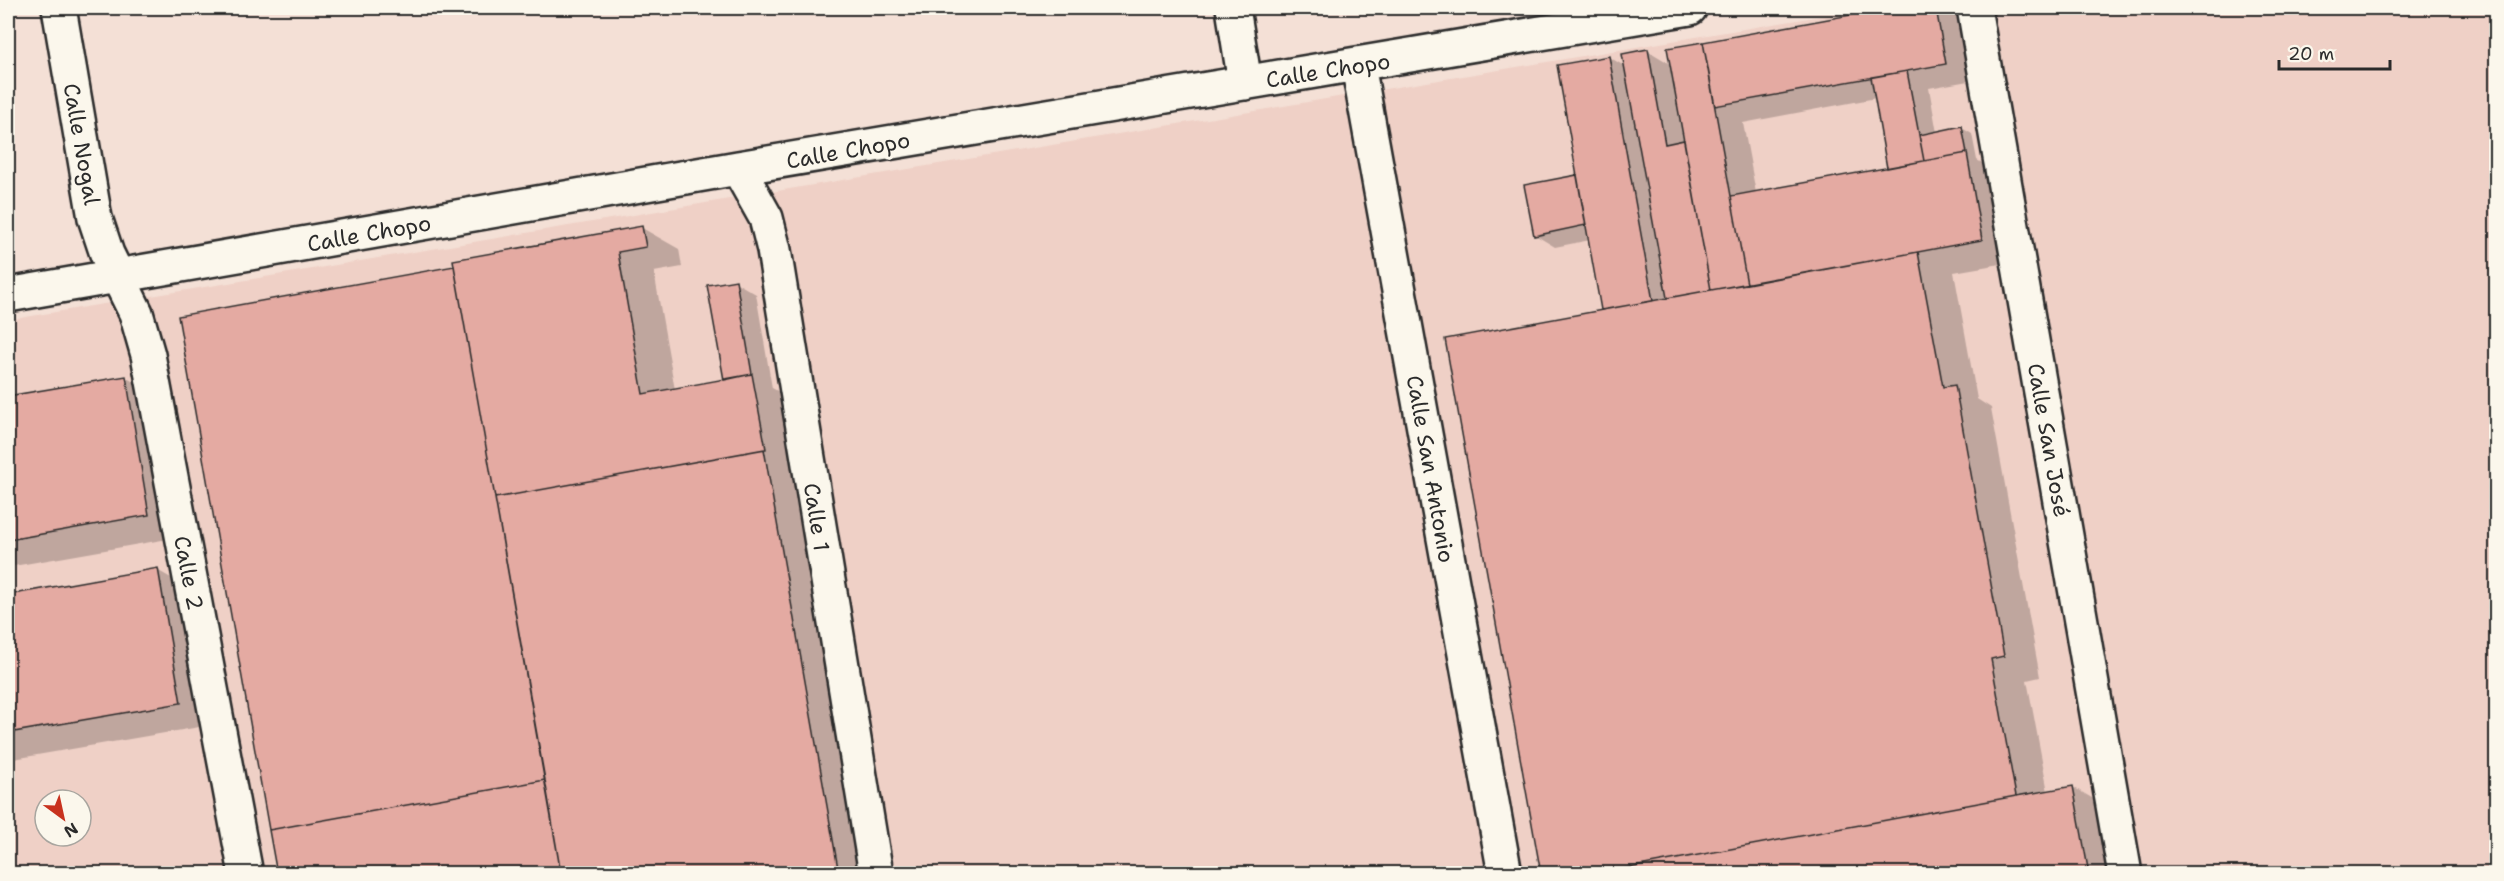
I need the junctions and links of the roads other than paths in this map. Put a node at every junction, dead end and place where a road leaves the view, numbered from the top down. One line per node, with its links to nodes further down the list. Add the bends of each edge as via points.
1 (59, 8): 8 (street, Calle Nogal, via 94,218)
2 (1233, 8): 6 (street)
3 (1690, 8): 5 (street, Calle Chopo)
4 (1974, 8): 13 (street, Calle San José)
5 (1358, 65): 6 (street, Calle Chopo); 12 (street, Calle San Antonio)
6 (1245, 83): 7 (street, Calle Chopo)
7 (738, 168): 8 (street, Calle Chopo); 11 (street, Calle 1, via 766,218 774,250)
8 (119, 276): 9 (street, Calle Chopo); 10 (street, Calle 2, via 136,313 148,355)
9 (8, 295)
10 (246, 873)
11 (876, 873)
12 (1505, 873)
13 (2125, 873)

